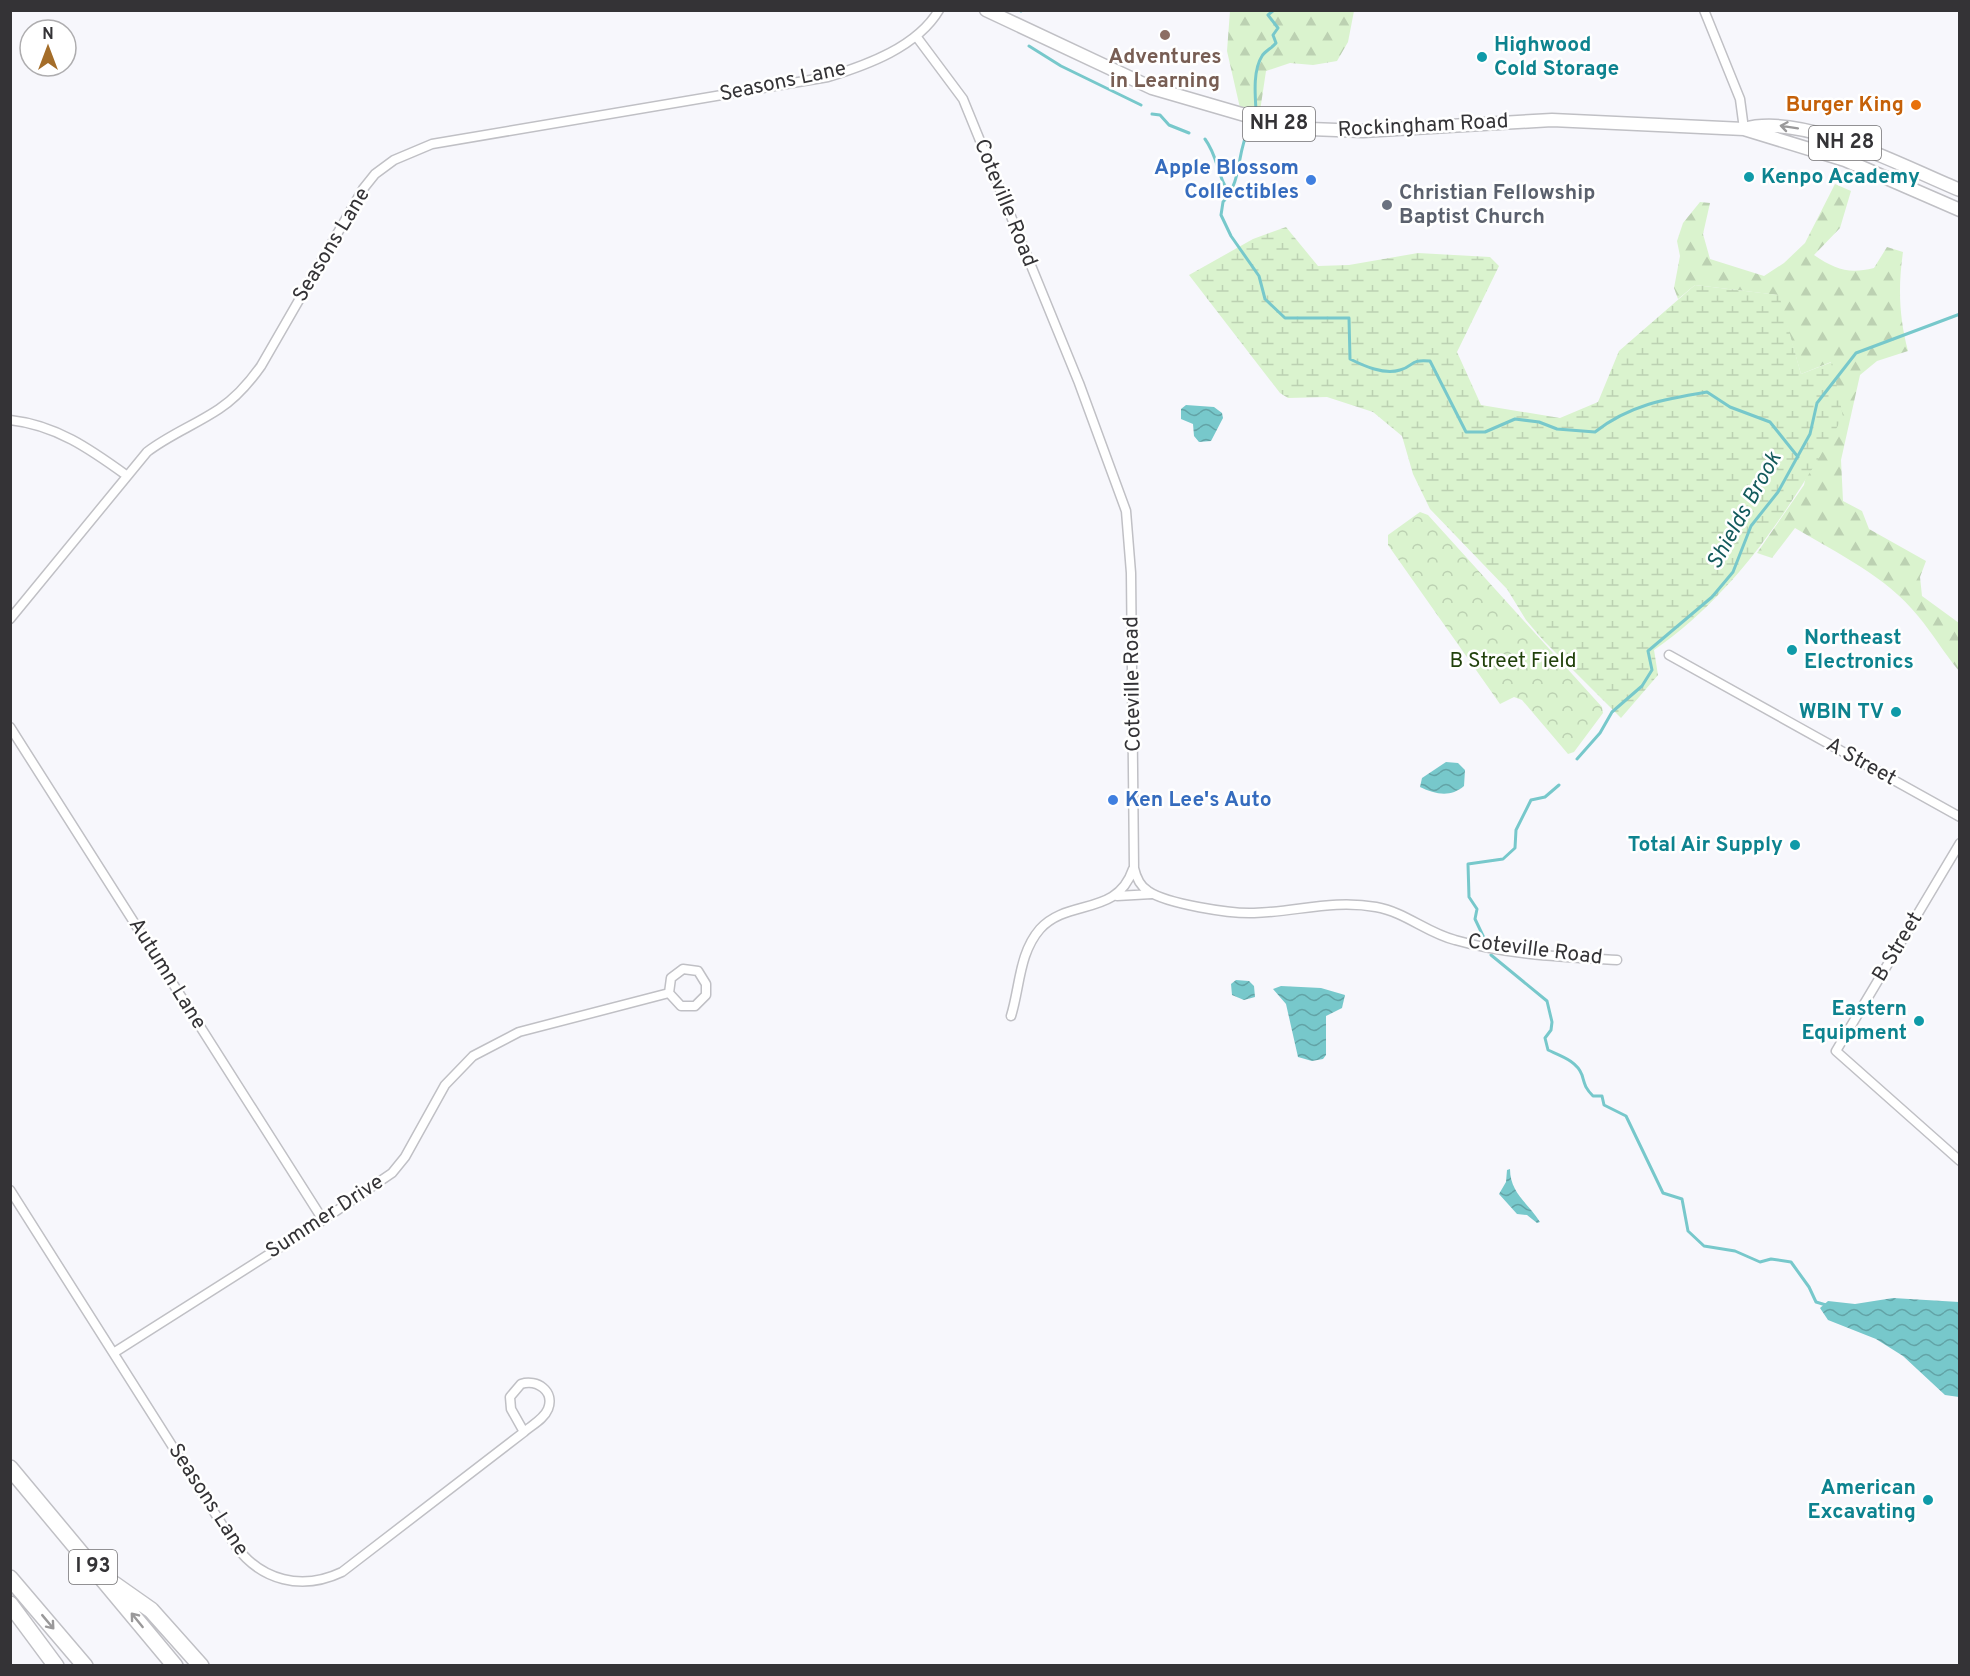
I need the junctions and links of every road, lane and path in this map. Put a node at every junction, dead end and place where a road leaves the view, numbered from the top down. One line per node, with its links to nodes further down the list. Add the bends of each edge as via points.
1 (939, 10): 4 (street, Seasons Lane)
2 (986, 10): 5 (main road, Rockingham Road / NH 28, via 1152,88 1284,125 1340,132 1594,120)
3 (1704, 10): 5 (street, via 1740,99)
4 (916, 36): 9 (street, Seasons Lane, via 867,63 828,77 432,144 394,160 375,174 352,206 249,383 218,410 163,440); 15 (street, Coteville Road, via 963,99 1079,383 1126,511 1131,573)
5 (1744, 129): 6 (main road, NH 28, one-way to 5, via 1818,133 1768,125); 7 (main road, NH 28, via 1845,160)
6 (1959, 190)
7 (1959, 210)
8 (10, 420): 9 (street, via 42,426 72,438)
9 (126, 475): 10 (street, Seasons Lane)
10 (10, 619)
11 (1669, 656): 13 (street, A Street)
12 (10, 727): 23 (street, Autumn Lane)
13 (1959, 816)
14 (1959, 843): 21 (street, B Street, via 1836,1051)
15 (1134, 868): 16 (street, via 1143,888); 17 (street)
16 (1153, 894): 17 (street, Coteville Road); 18 (street, Coteville Road, via 1233,913 1254,914 1336,903 1377,907 1396,912 1452,940 1513,951)
17 (1118, 896): 20 (street, Coteville Road, via 1056,918 1039,930 1026,952)
18 (1617, 960)
19 (669, 993): 19 (street, via 678,1004 692,1006 704,998 706,984 698,971 683,969 671,978); 23 (street, Summer Drive, via 519,1032 473,1056 445,1085 392,1173)
20 (1011, 1016)
21 (1959, 1161)
22 (10, 1190): 24 (street, Seasons Lane)
23 (323, 1220): 24 (street, Summer Drive)
24 (114, 1352): 25 (street, Seasons Lane, via 240,1552 260,1570 286,1581 315,1581 342,1572)
25 (524, 1432): 25 (street, Seasons Lane, via 511,1409 510,1397 517,1386 533,1382 544,1388 549,1404 544,1415)
26 (10, 1468): 27 (highway, I 93)
27 (100, 1574): 32 (highway, I 93, one-way to 27); 33 (highway, via 151,1610)
28 (10, 1578): 31 (highway, one-way to 31)
29 (10, 1604): 30 (highway)
30 (56, 1665)
31 (85, 1665)
32 (175, 1665)
33 (201, 1665)

